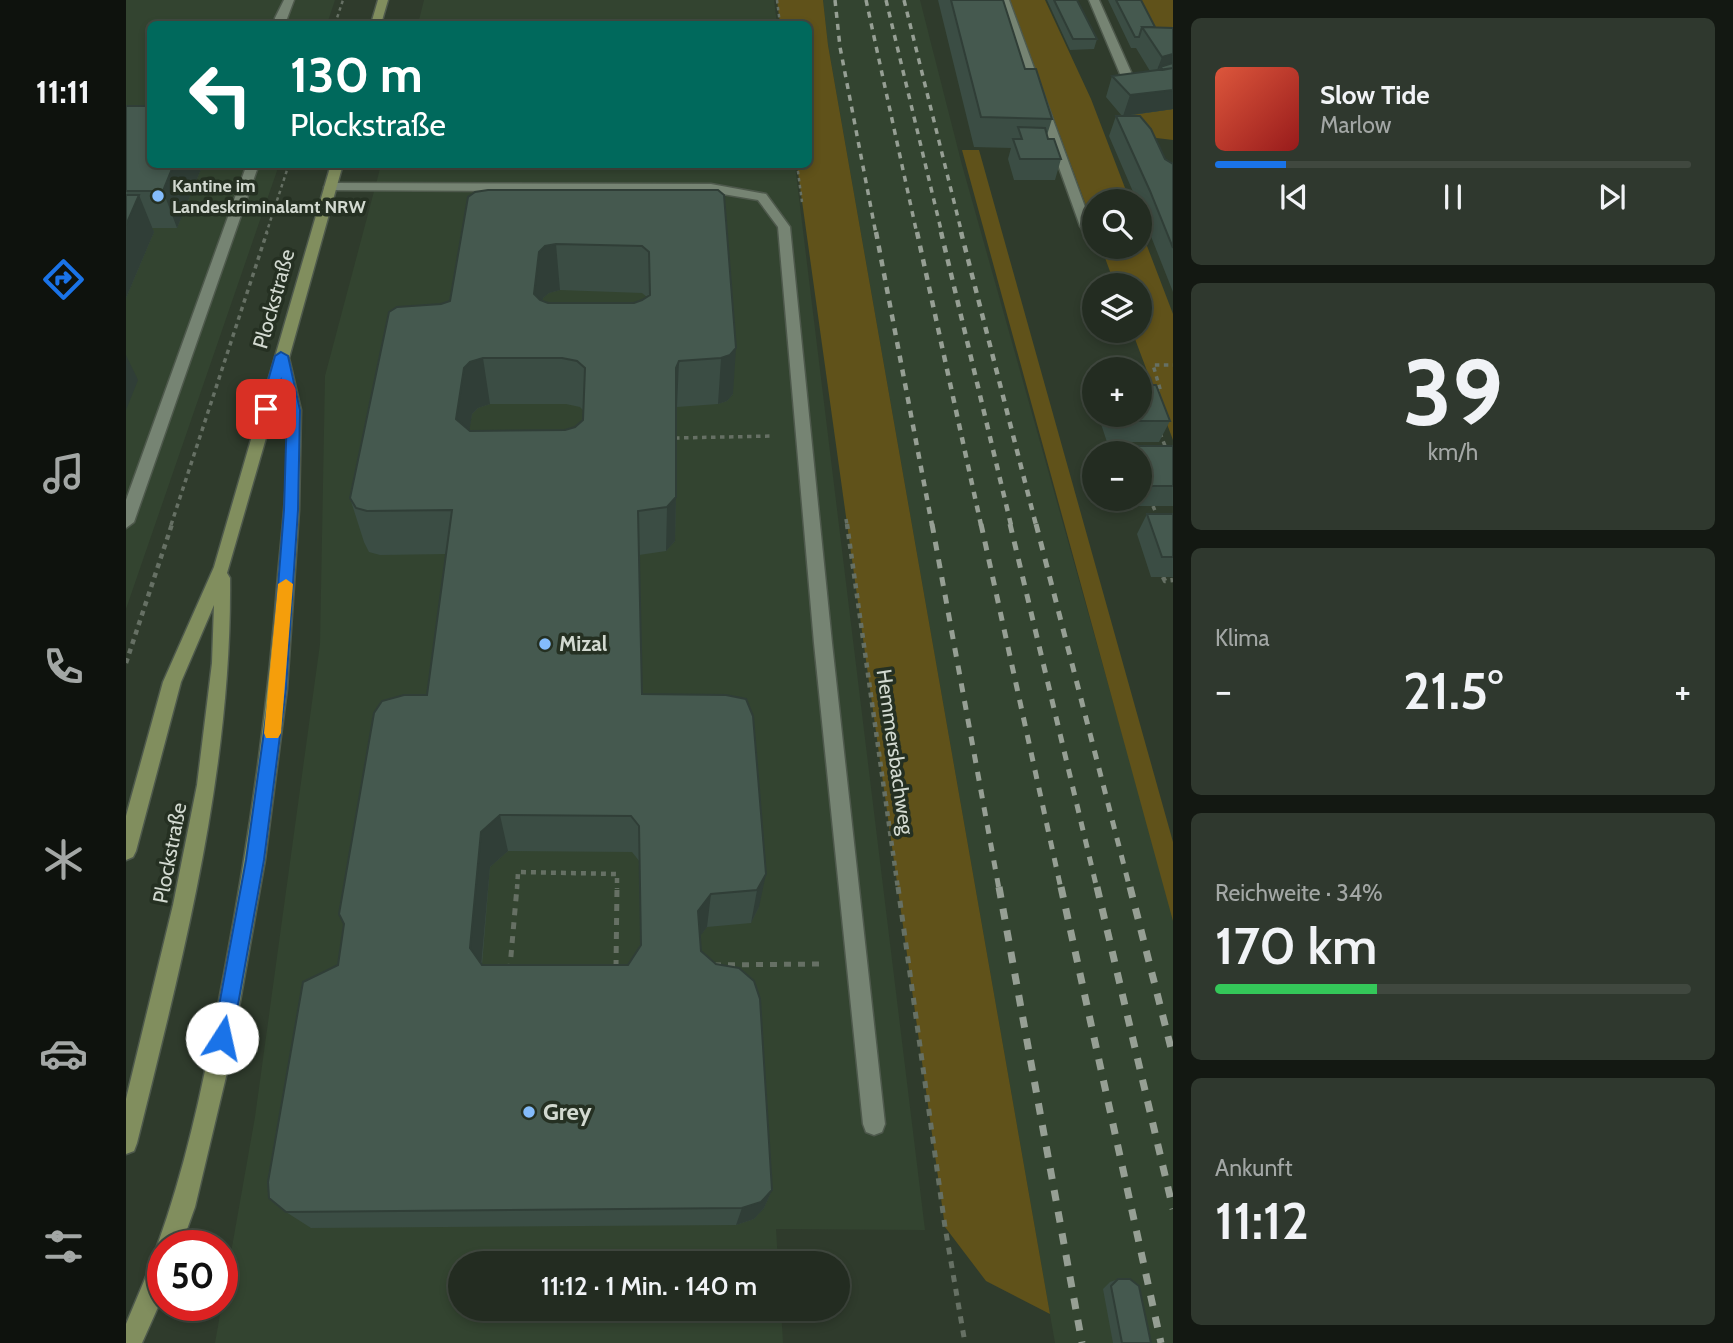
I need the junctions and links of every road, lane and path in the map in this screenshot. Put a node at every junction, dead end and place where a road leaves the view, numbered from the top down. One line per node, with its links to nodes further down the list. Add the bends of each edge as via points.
1 (289, 0): 7 (lane)
2 (343, 0): 8 (path)
3 (383, 0): 9 (main road)
4 (777, 0): 10 (path)
5 (1004, 0): 18 (lane)
6 (1094, 0): 11 (lane)
7 (280, 21)
8 (336, 21)
9 (377, 21)
10 (780, 21)
11 (1129, 80)
12 (252, 168): 28 (lane)
13 (288, 168): 33 (path)
14 (336, 168): 16 (main road, Plockstraße)
15 (798, 168): 17 (path)
16 (330, 187): 19 (main road, Plockstraße); 23 (lane, via 711,188 762,198 784,227)
17 (804, 214)
18 (1082, 215)
19 (281, 356): 30 (main road, Plockstraße); 43 (main road, via 294,410 278,689 255,860 218,1064)
20 (1173, 365): 21 (path, via 1153,365 1161,392)
21 (1153, 392)
22 (1157, 424): 25 (path, via 1168,454)
23 (803, 436): 24 (path); 35 (lane)
24 (675, 438)
25 (1159, 454)
26 (1153, 506): 29 (path)
27 (846, 515): 46 (path, Hemmersbachweg)
28 (126, 522)
29 (1159, 522)
30 (222, 567): 34 (main road, Plockstraße, via 172,682); 42 (main road, Plockstraße, via 221,661 206,787 173,956)
31 (1163, 577): 32 (path, via 1164,581)
32 (1173, 580)
33 (126, 663)
34 (126, 851)
35 (856, 963): 36 (path); 41 (lane)
36 (710, 965)
37 (524, 967): 39 (path, via 510,967 518,872 617,874)
38 (603, 967): 39 (path)
39 (616, 967): 40 (path)
40 (629, 967)
41 (874, 1124)
42 (126, 1143)
43 (175, 1230)
44 (147, 1305): 45 (main road)
45 (129, 1343)
46 (965, 1343)

